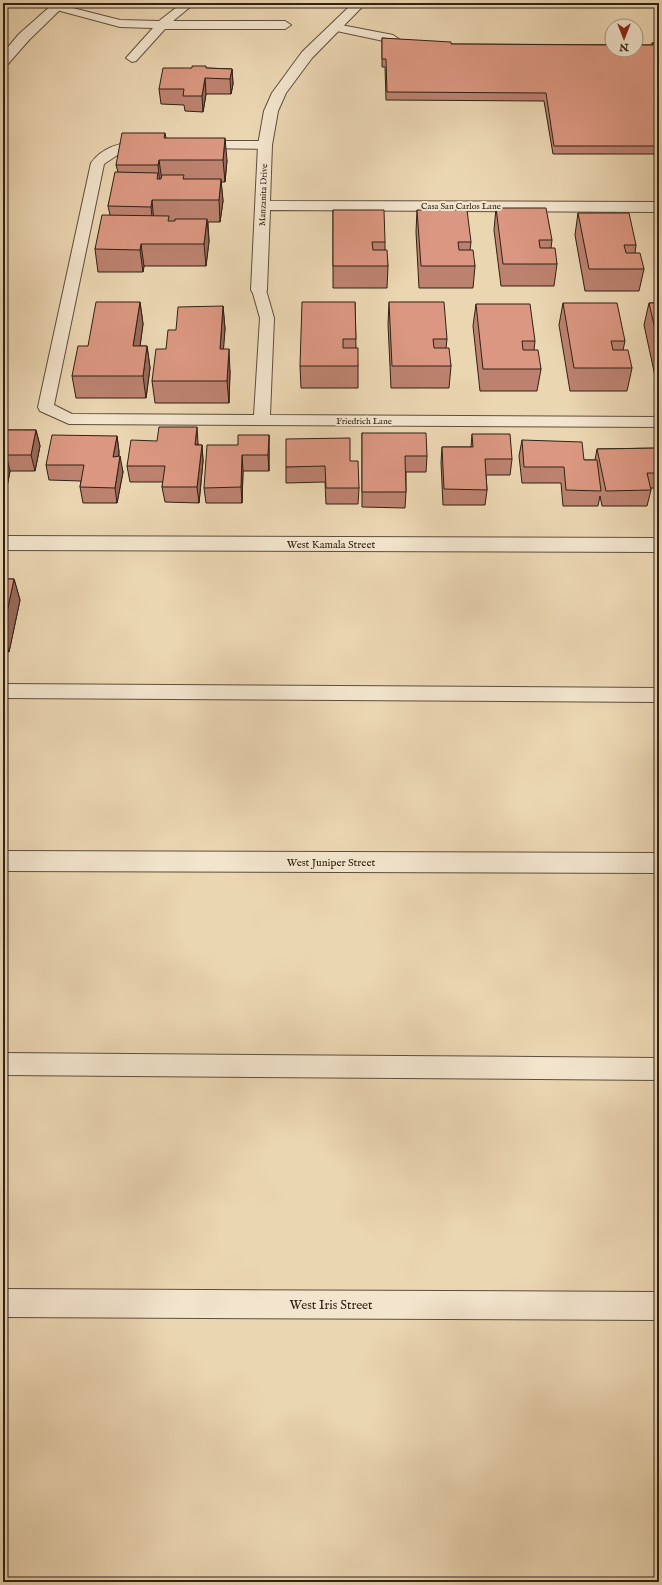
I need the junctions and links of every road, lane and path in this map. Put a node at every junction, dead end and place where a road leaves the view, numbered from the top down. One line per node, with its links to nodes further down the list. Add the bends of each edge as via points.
1 (43, 3): 4 (street)
2 (189, 3): 5 (lane)
3 (360, 3): 7 (street, Manzanita Drive)
4 (59, 5): 5 (lane, via 120,23); 10 (street, via 24,37)
5 (162, 25): 6 (lane); 9 (lane)
6 (286, 25)
7 (336, 28): 8 (lane); 13 (street, Manzanita Drive, via 307,55 279,93 271,111)
8 (393, 39)
9 (132, 58)
10 (3, 61)
11 (161, 145): 17 (lane, Friedrich Lane, via 129,145 112,150 98,163 46,407 68,419)
12 (185, 145): 13 (lane)
13 (265, 145): 14 (street, Manzanita Drive)
14 (263, 205): 15 (street, Casa San Carlos Lane); 16 (street, Manzanita Drive)
15 (659, 207)
16 (259, 290): 17 (lane, Manzanita Drive, via 267,318)
17 (262, 420): 18 (lane, Friedrich Lane)
18 (659, 422)
19 (3, 543): 20 (street, West Kamala Street)
20 (659, 545)
21 (3, 691): 22 (lane)
22 (659, 695)
23 (3, 861): 24 (street, West Juniper Street)
24 (659, 863)
25 (3, 1064): 26 (lane)
26 (659, 1069)
27 (3, 1303): 28 (street, West Iris Street)
28 (659, 1306)

